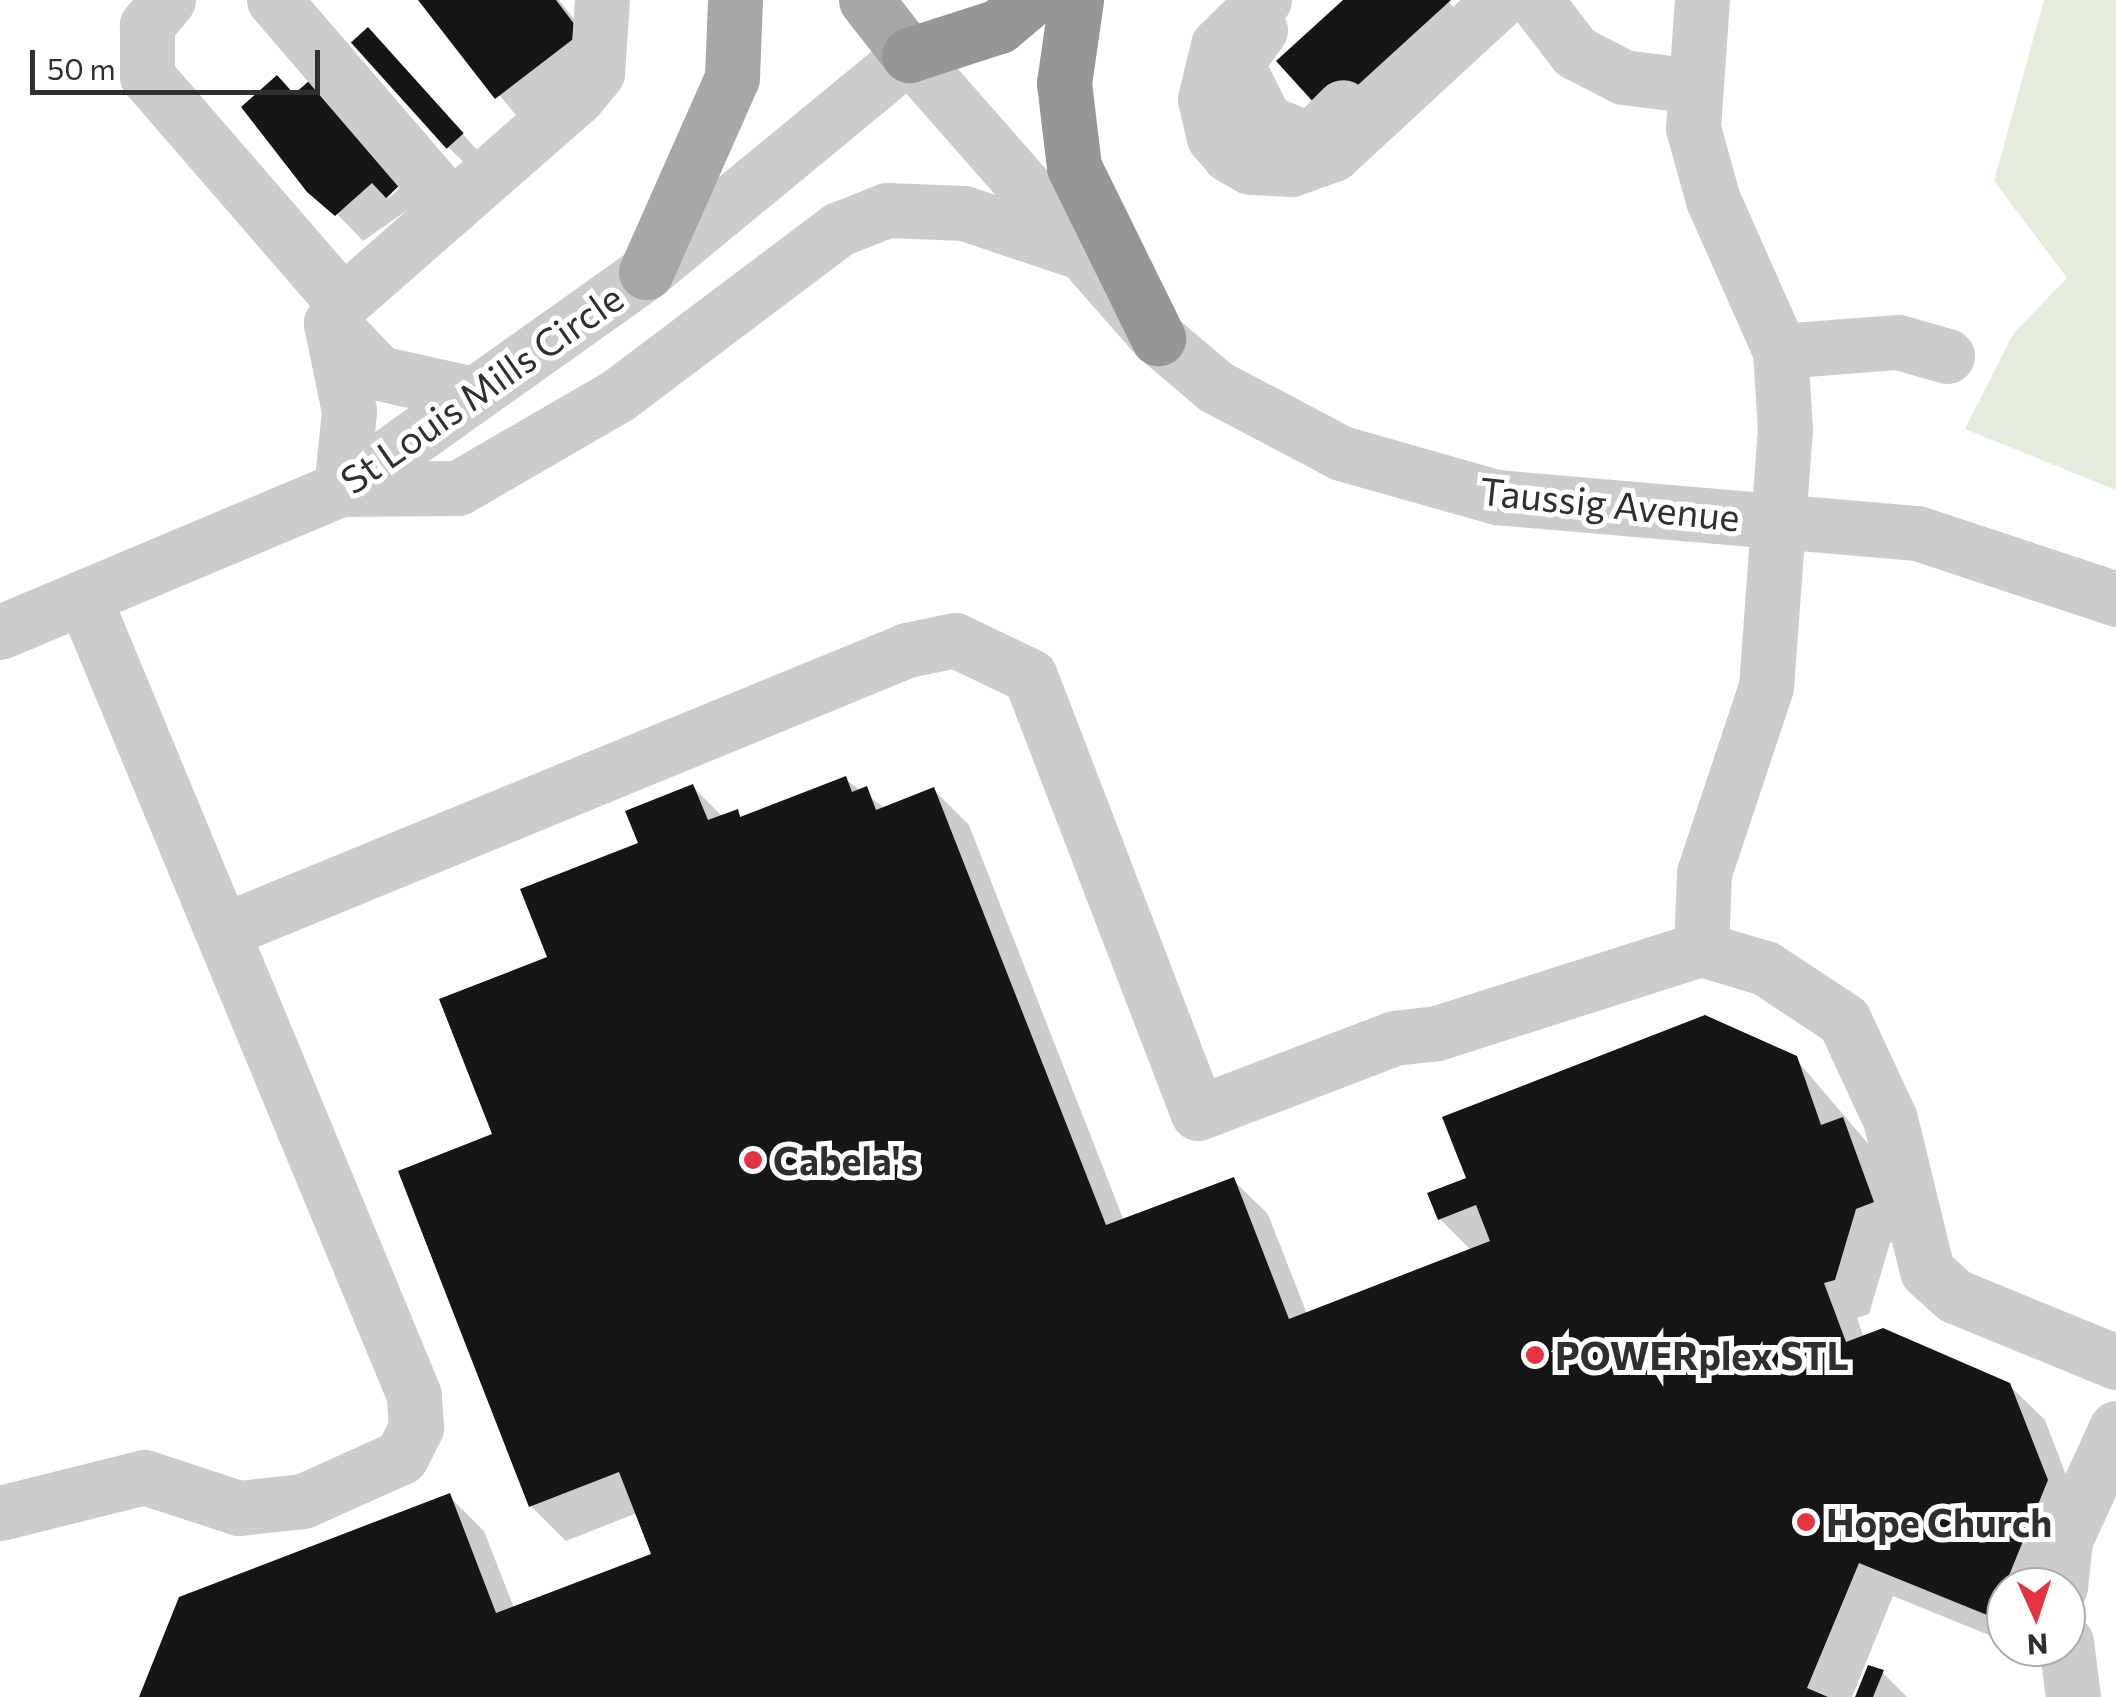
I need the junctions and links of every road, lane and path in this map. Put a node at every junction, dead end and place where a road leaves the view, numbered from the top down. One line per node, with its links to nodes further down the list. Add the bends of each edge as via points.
1 (168, 0): 20 (street, via 148,26 146,76)
2 (274, 0): 17 (street)
3 (602, 0): 17 (street, via 597,72)
4 (735, 0): 19 (main road, via 732,78)
5 (866, 0): 15 (main road, Taussig Avenue)
6 (934, 0): 15 (highway)
7 (1030, 0): 15 (highway, via 999,26)
8 (1076, 0): 21 (highway, via 1064,83 1074,167)
9 (1264, 0): 12 (street, via 1218,45 1205,98 1214,137 1229,155 1250,168 1291,169 1333,154)
10 (1291, 0): 11 (street, via 1236,63 1265,121 1301,136 1318,132)
11 (1468, 0)
12 (1500, 0)
13 (1535, 0): 16 (street, via 1575,52 1623,77)
14 (1702, 0): 16 (street)
15 (909, 55): 18 (street, Taussig Avenue); 19 (street, St Louis Mills Circle)
16 (1694, 86): 22 (street, via 1693,128 1713,200)
17 (452, 207): 20 (street)
18 (1074, 249): 21 (street, Taussig Avenue); 25 (street, via 964,213 887,210 839,229 617,396 458,488)
19 (646, 272): 24 (street, St Louis Mills Circle)
20 (337, 313): 24 (street, via 379,373); 25 (street, via 348,411)
21 (1158, 338): 26 (street, Taussig Avenue, via 1276,424 1413,474 1561,506)
22 (1780, 351): 23 (street, via 1898,342); 26 (street)
23 (1947, 356)
24 (473, 394): 25 (street, St Louis Mills Circle)
25 (340, 489): 28 (street, St Louis Mills Circle)
26 (1779, 520): 27 (street, Taussig Avenue, via 1917,533); 31 (street, via 1766,687 1704,873)
27 (2116, 599)
28 (86, 603): 29 (street, St Louis Mills Circle); 30 (street)
29 (0, 632)
30 (226, 930): 31 (street, via 907,650 956,640 1030,676 1198,1113 1394,1038 1437,1033); 34 (street, via 414,1395 416,1426 402,1457 303,1500 239,1508 144,1477)
31 (1700, 949): 32 (street, via 1766,968 1844,1020 1890,1120 1927,1271 1955,1296)
32 (2116, 1362)
33 (2116, 1428): 35 (street, via 2065,1540)
34 (0, 1513)
35 (2062, 1567)
36 (2070, 1667): 37 (street)
37 (2074, 1697)

